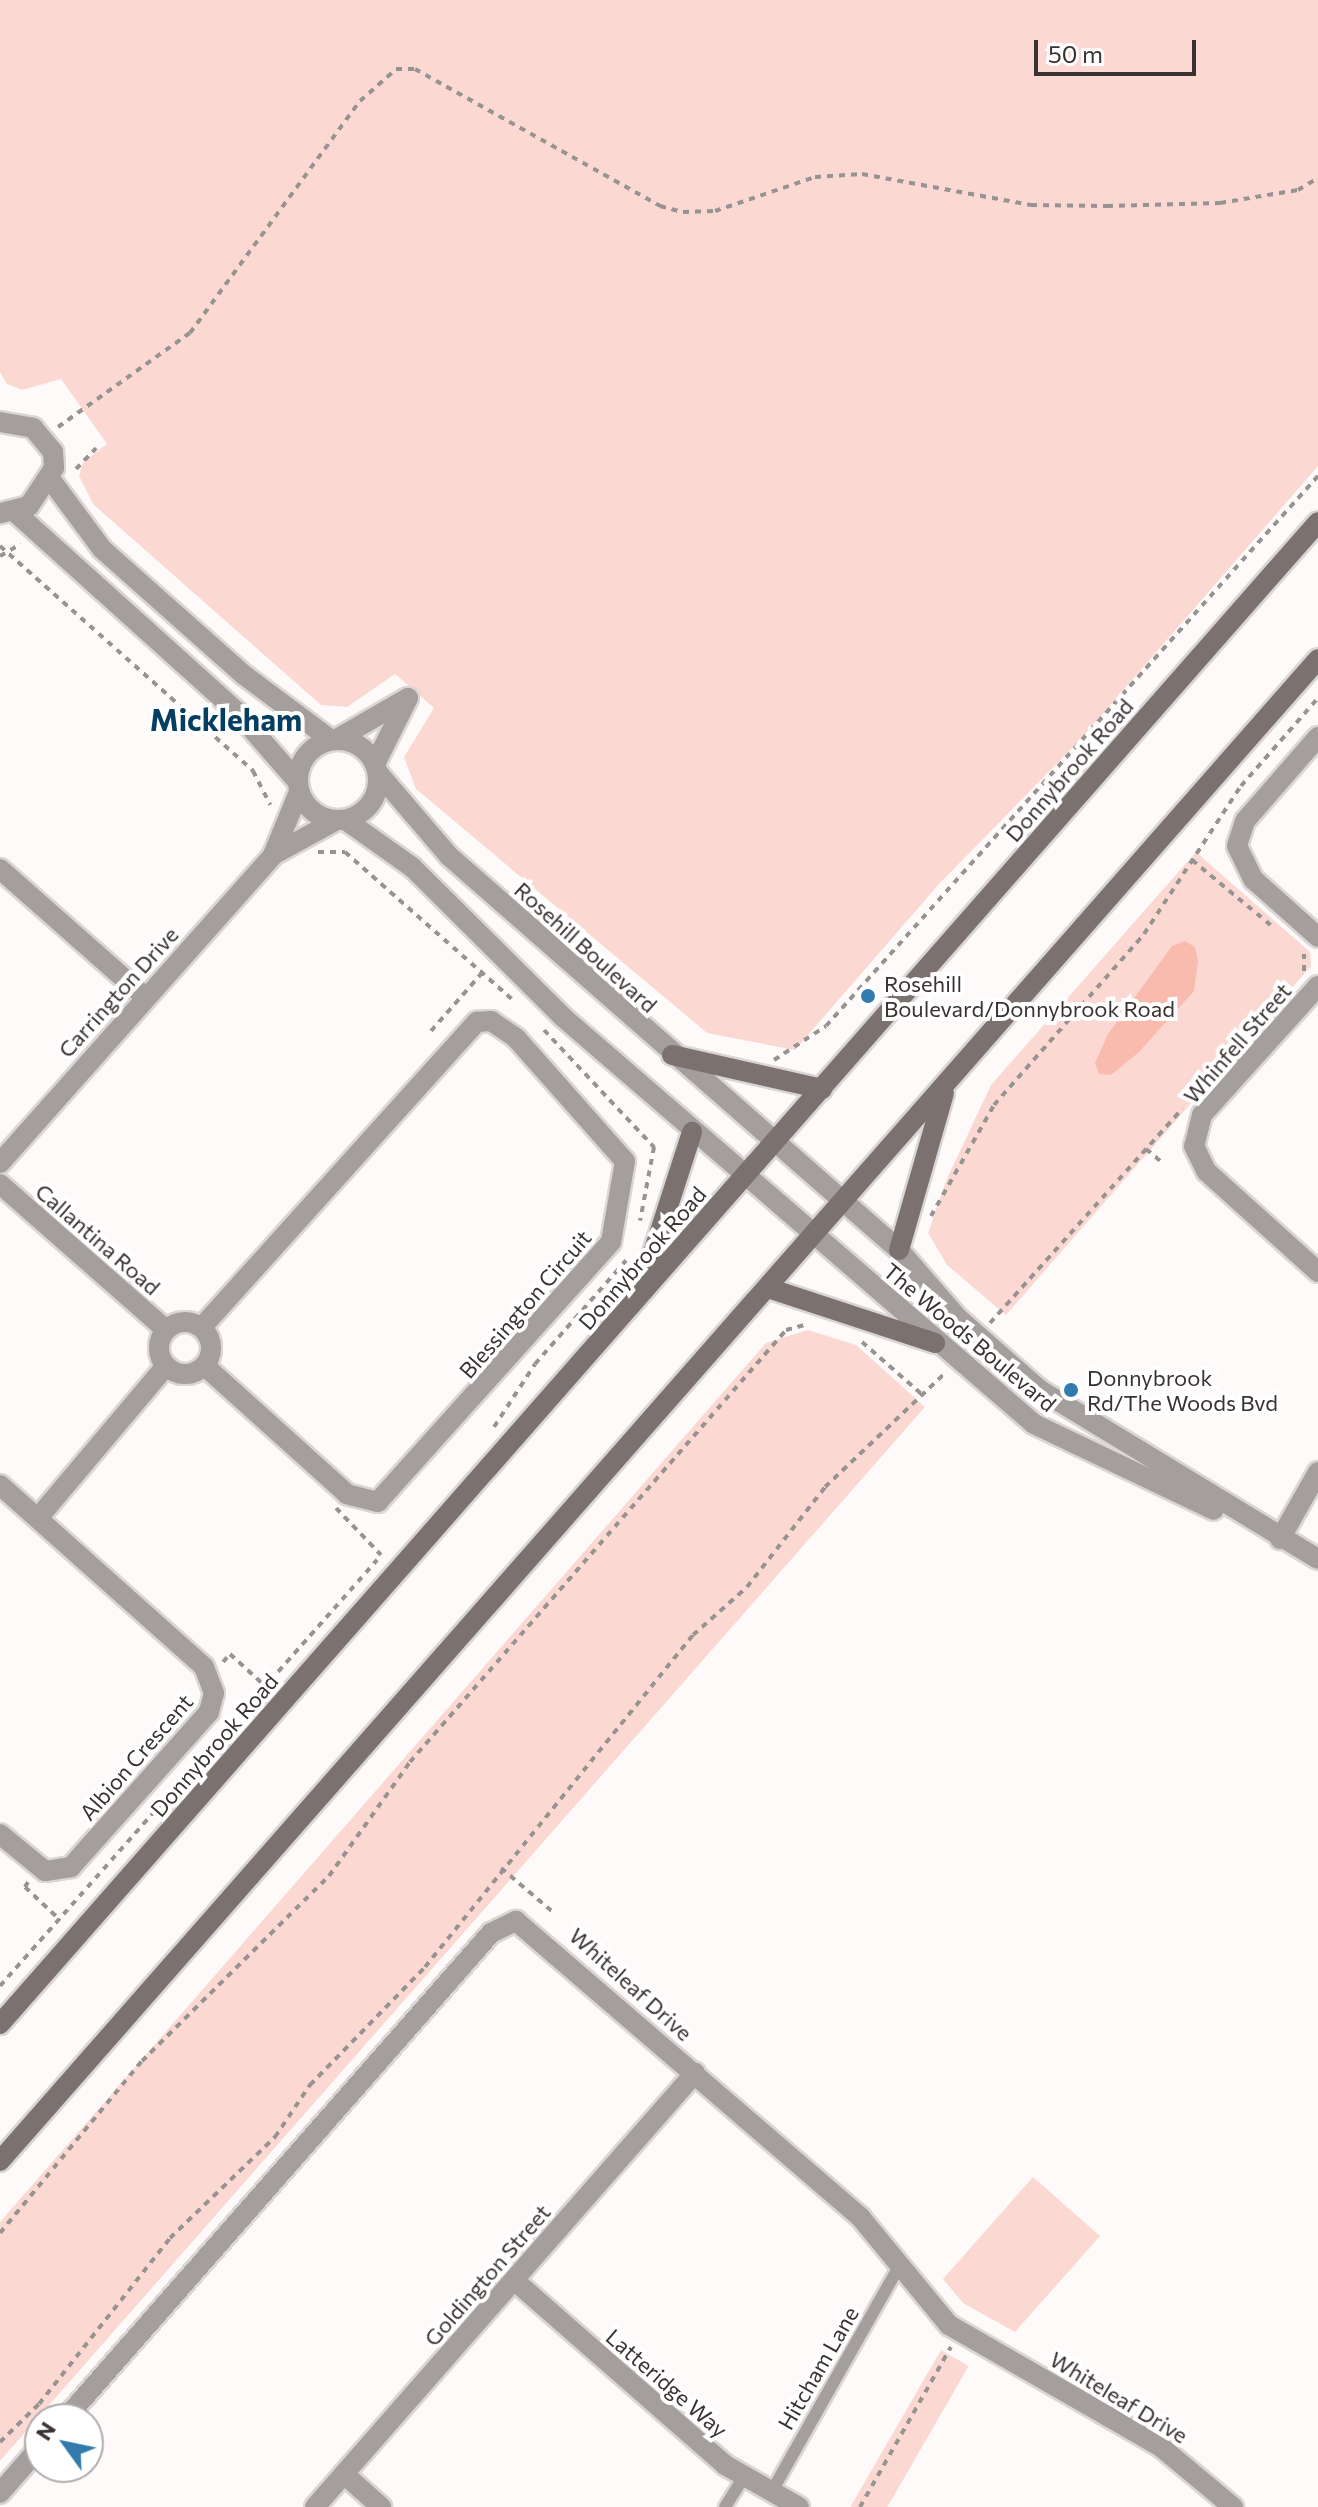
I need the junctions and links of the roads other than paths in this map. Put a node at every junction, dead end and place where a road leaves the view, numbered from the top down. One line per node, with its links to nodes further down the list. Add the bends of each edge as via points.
1 (2, 419): 2 (street, via 43,438 53,452)
2 (51, 480): 3 (street); 7 (street, via 102,549 244,675)
3 (7, 512): 9 (street, via 237,712)
4 (1318, 522): 18 (main road, Donnybrook Road)
5 (1318, 659): 17 (main road)
6 (1318, 737): 13 (street, via 1245,821 1237,846 1253,879)
7 (334, 739): 8 (street); 8 (street, via 408,698); 9 (street, via 310,753)
8 (377, 769): 10 (street, via 371,801); 16 (street, Rosehill Boulevard, via 439,846)
9 (298, 787): 10 (street); 11 (street, Carrington Drive)
10 (341, 821): 11 (street, Carrington Drive); 19 (street, via 445,896 564,1018)
11 (273, 855): 15 (street, Carrington Drive)
12 (0, 869): 15 (street)
13 (1318, 937)
14 (1318, 986): 27 (street, Whinfell Street, via 1202,1115 1194,1146 1206,1171)
15 (145, 997): 21 (street, Carrington Drive)
16 (672, 1055): 18 (main road); 20 (street, Rosehill Boulevard)
17 (948, 1082): 24 (main road); 26 (main road, via 906,1208)
18 (822, 1089): 20 (main road, Donnybrook Road)
19 (692, 1132): 22 (street); 29 (main road)
20 (775, 1142): 22 (main road, Donnybrook Road); 24 (street, The Woods Boulevard)
21 (0, 1163)
22 (746, 1175): 25 (street, The Woods Boulevard); 29 (main road, Donnybrook Road)
23 (0, 1184): 31 (street, Callantina Road)
24 (843, 1202): 25 (main road); 26 (street, The Woods Boulevard)
25 (814, 1236): 28 (main road); 32 (street, The Woods Boulevard)
26 (899, 1250): 38 (street, The Woods Boulevard, via 978,1336 1040,1390)
27 (1318, 1272)
28 (768, 1288): 32 (main road); 43 (main road)
29 (638, 1298): 41 (main road, Donnybrook Road)
30 (202, 1327): 31 (street, via 185,1321); 33 (street, via 211,1349); 33 (street, Blessington Circuit, via 477,1022 491,1021 516,1038 621,1152 627,1174 611,1242 390,1495 369,1505 347,1494)
31 (165, 1329): 34 (street, via 158,1349)
32 (935, 1343): 38 (street, The Woods Boulevard, via 1034,1424 1091,1457)
33 (205, 1366): 34 (street, via 189,1374)
34 (165, 1367): 37 (street)
35 (1318, 1472): 38 (street)
36 (0, 1485): 37 (street, Albion Crescent)
37 (38, 1518): 40 (street, Albion Crescent, via 211,1675 209,1712 78,1861 59,1872 40,1868)
38 (1280, 1539): 39 (street, The Woods Boulevard)
39 (1318, 1559)
40 (0, 1834)
41 (0, 2024)
42 (695, 2073): 44 (street, Whiteleaf Drive, via 861,2218); 45 (street, Goldington Street); 46 (street, Whiteleaf Drive, via 537,1933 516,1921 504,1924)
43 (0, 2161)
44 (900, 2265): 50 (lane, Hitcham Lane); 58 (street, Whiteleaf Drive, via 960,2331 1161,2447)
45 (514, 2280): 48 (street, Goldington Street); 49 (street, Latteridge Way)
46 (79, 2403)
47 (24, 2465): 51 (street)
48 (344, 2474): 54 (street, Goldington Street); 55 (street)
49 (744, 2476): 50 (street, Latteridge Way); 56 (lane)
50 (772, 2491): 57 (street, Latteridge Way)
51 (0, 2493)
52 (0, 2500): 53 (street)
53 (8, 2507)
54 (315, 2507)
55 (381, 2507)
56 (725, 2507)
57 (799, 2507)
58 (1233, 2507)

